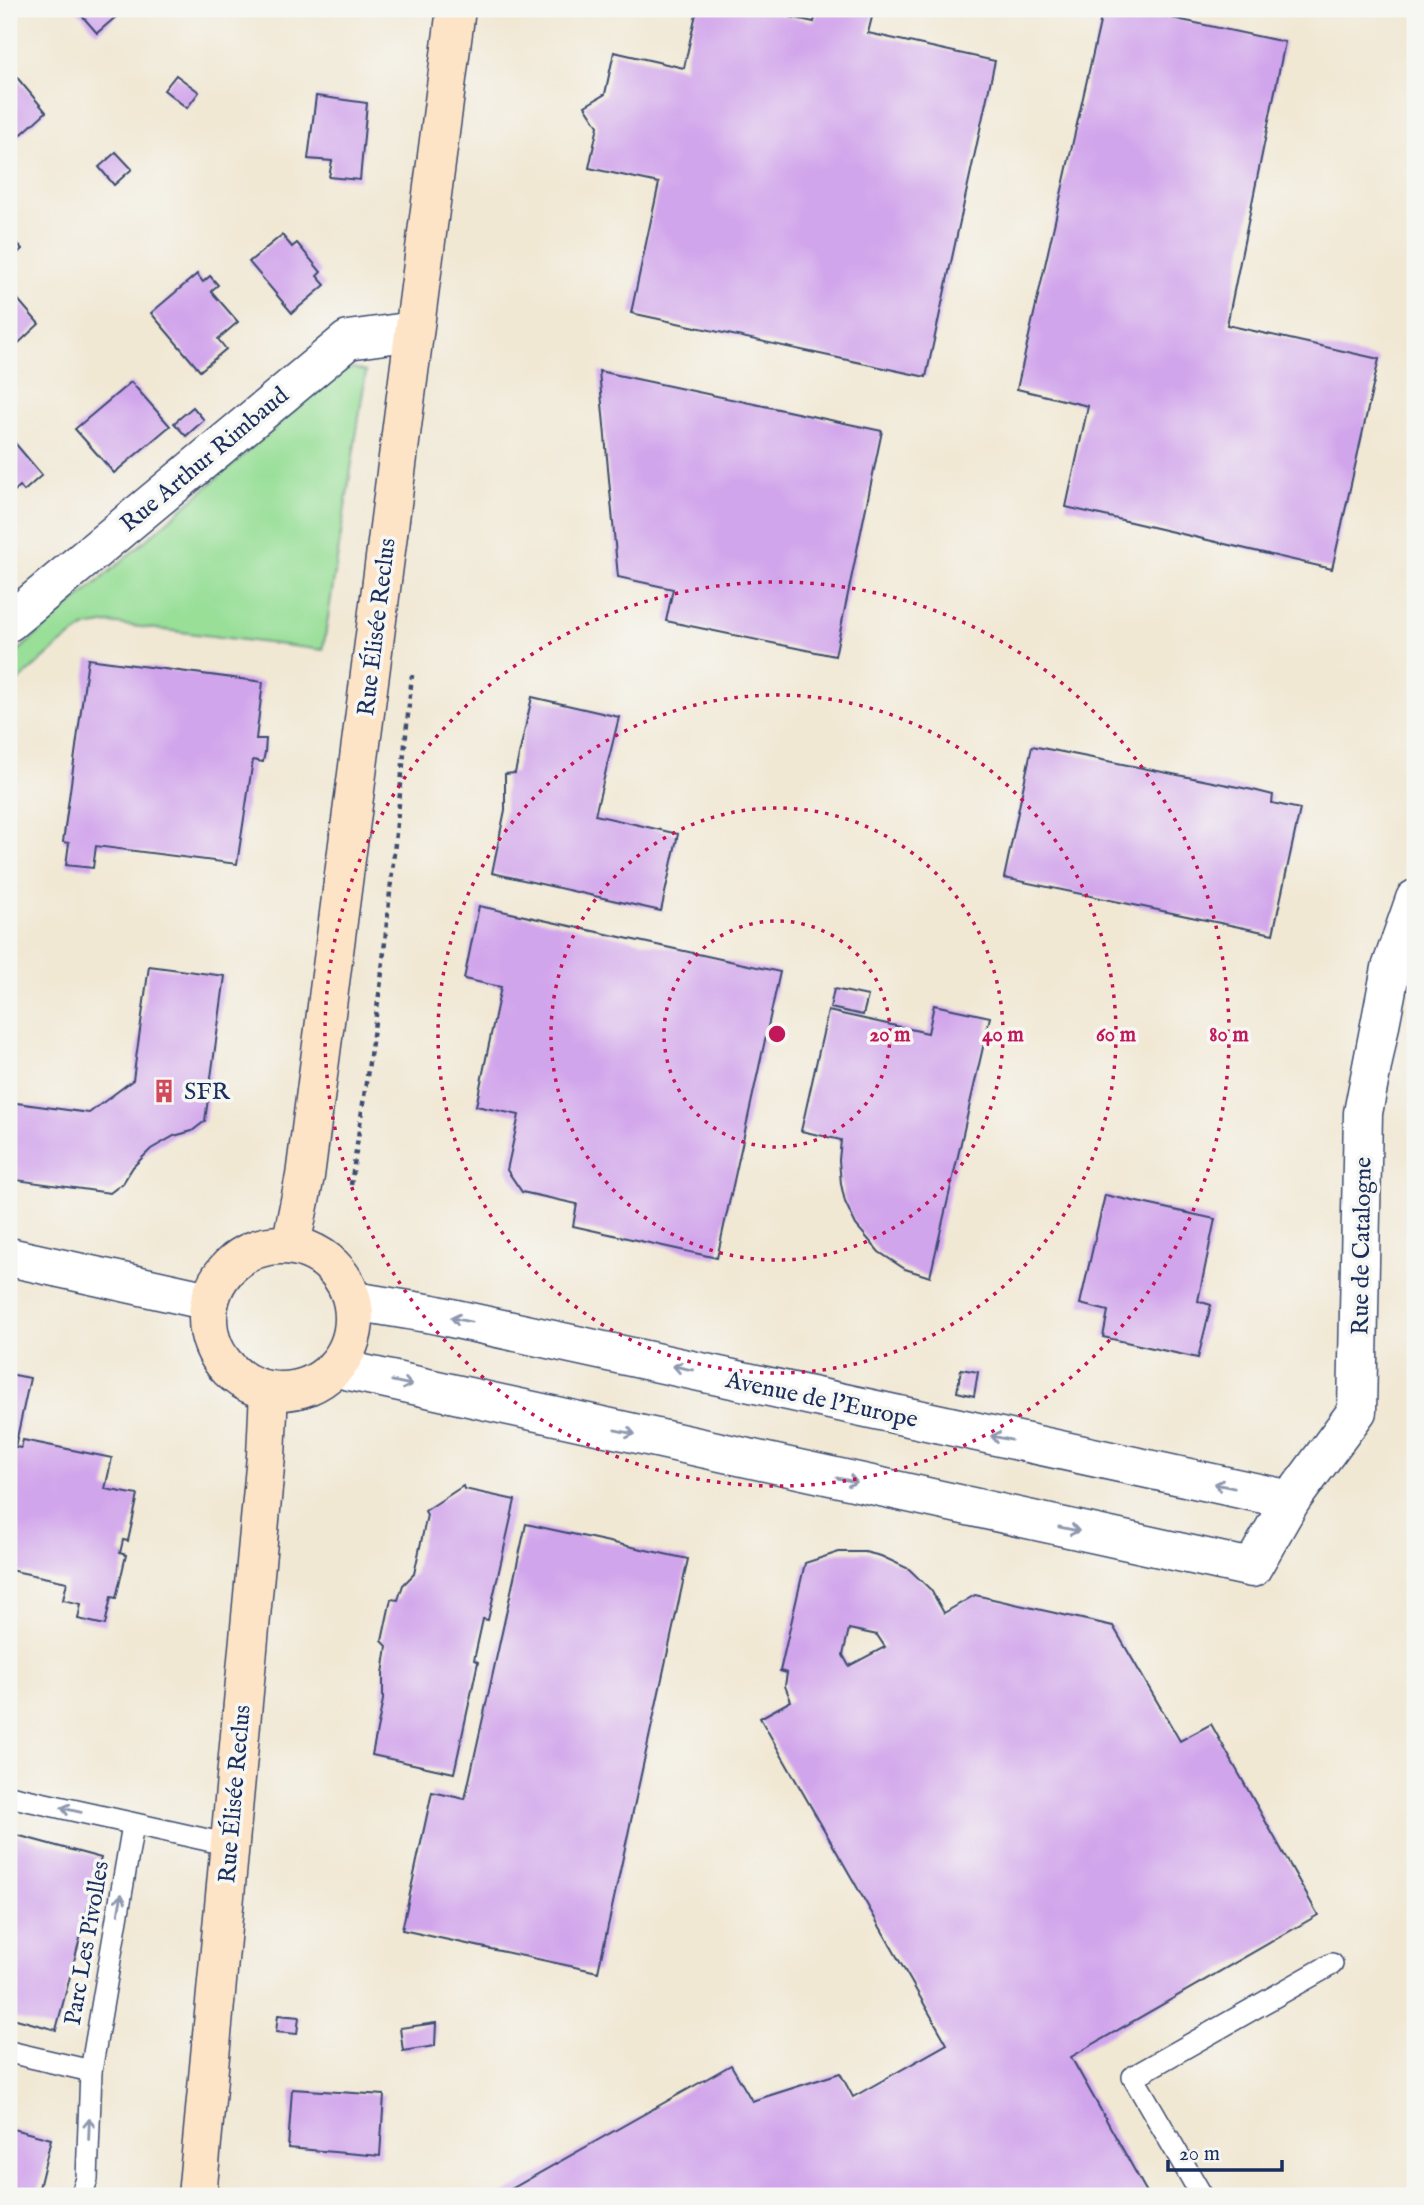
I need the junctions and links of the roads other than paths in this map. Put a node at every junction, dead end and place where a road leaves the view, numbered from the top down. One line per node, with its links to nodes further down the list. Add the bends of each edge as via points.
1 (456, 9): 2 (street, Rue Élisée Reclus)
2 (414, 331): 3 (street, Rue Arthur Rimbaud, via 348,340); 5 (street, Rue Élisée Reclus, via 307,1162)
3 (9, 622)
4 (1415, 899): 11 (street, Rue de Catalogne, via 1391,968 1363,1113 1357,1410)
5 (291, 1245): 7 (street, via 249,1252 231,1264); 8 (street, via 331,1263)
6 (9, 1257): 7 (street)
7 (209, 1301): 10 (street, via 207,1325 214,1349 227,1369 246,1384)
8 (354, 1301): 9 (street, via 355,1325 349,1348); 11 (street, Avenue de l'Europe, one-way to 8, via 433,1314)
9 (336, 1368): 10 (street, via 317,1384 294,1391); 11 (street, Rue de Catalogne, one-way to 11, via 1252,1568)
10 (270, 1391): 14 (street, Rue Élisée Reclus)
11 (1291, 1500)
12 (9, 1796): 13 (lane, one-way to 12)
13 (133, 1825): 14 (lane); 17 (lane, Parc Les Pivolles, one-way to 13)
14 (230, 1845): 19 (street, Rue Élisée Reclus)
15 (1332, 1964): 20 (lane, via 1133,2077)
16 (9, 2052): 17 (lane)
17 (91, 2071): 18 (lane, Parc Les Pivolles, one-way to 17, via 87,2179)
18 (81, 2196)
19 (197, 2196)
20 (1202, 2196)

